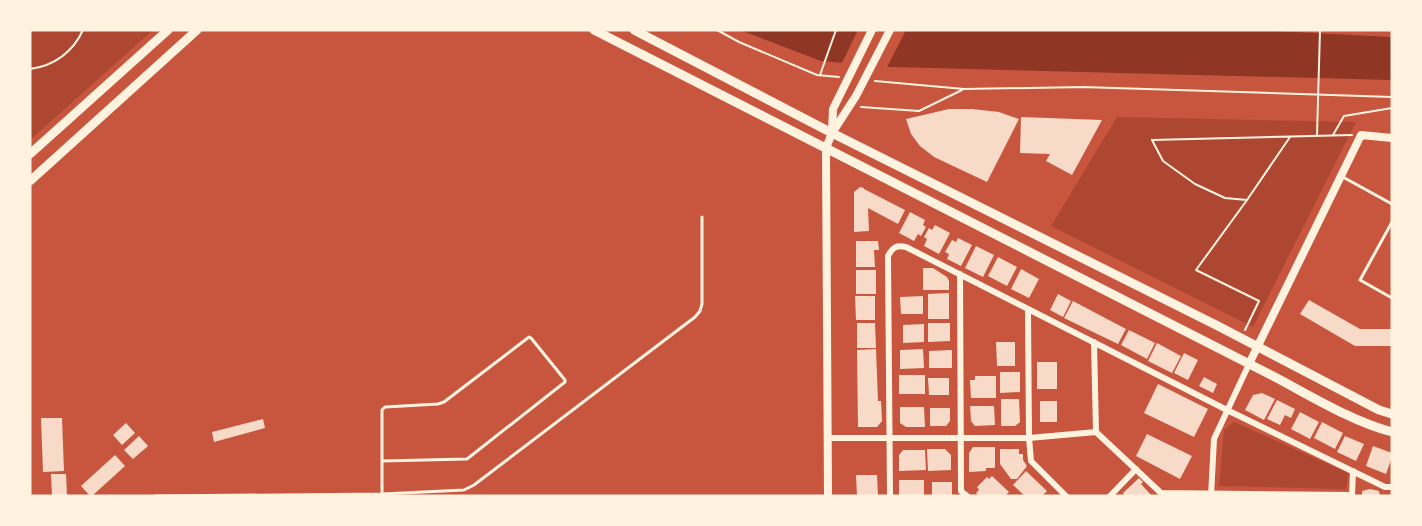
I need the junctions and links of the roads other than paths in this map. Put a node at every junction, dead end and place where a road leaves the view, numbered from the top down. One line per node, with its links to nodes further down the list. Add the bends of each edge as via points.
1 (168, 30): 10 (main road)
2 (197, 30): 12 (main road)
3 (594, 30): 9 (main road)
4 (634, 30): 7 (main road)
5 (872, 30): 7 (street, via 833,109)
6 (890, 30): 7 (street)
7 (832, 133): 9 (street); 20 (main road)
8 (1392, 138): 11 (street, via 1361,135)
9 (826, 148): 21 (main road); 26 (street)
10 (30, 154)
11 (1340, 176): 13 (lane); 20 (street)
12 (30, 181)
13 (1392, 204)
14 (702, 217): 34 (lane, via 702,304 695,317 474,485 464,490)
15 (1392, 222): 17 (lane, via 1360,280)
16 (960, 274): 18 (street); 27 (street, via 906,247 898,245 888,256); 29 (street)
17 (1392, 298)
18 (1028, 309): 19 (street); 28 (street)
19 (1094, 342): 22 (street); 24 (street)
20 (1258, 347): 21 (street); 23 (main road)
21 (1250, 364): 22 (street); 25 (main road, via 1336,409)
22 (1227, 410): 32 (street); 35 (street, via 1214,439)
23 (1392, 414)
24 (1096, 432): 28 (street); 31 (street)
25 (1392, 432)
26 (828, 438): 27 (street); 39 (street)
27 (890, 438): 29 (street); 40 (street)
28 (1029, 438): 29 (street); 42 (street, via 1031,461)
29 (961, 439): 41 (street, via 961,490)
30 (382, 461): 30 (lane, via 385,406 444,402 526,338 531,338 565,380 467,459); 34 (lane)
31 (1136, 470): 35 (street, via 1161,493); 43 (street)
32 (1353, 471): 33 (street); 36 (street)
33 (1392, 487)
34 (382, 494): 38 (lane)
35 (1211, 495): 36 (street)
36 (1352, 495)
37 (155, 496): 38 (lane)
38 (281, 496)
39 (828, 496)
40 (890, 496)
41 (967, 496)
42 (1066, 496)
43 (1110, 496)

